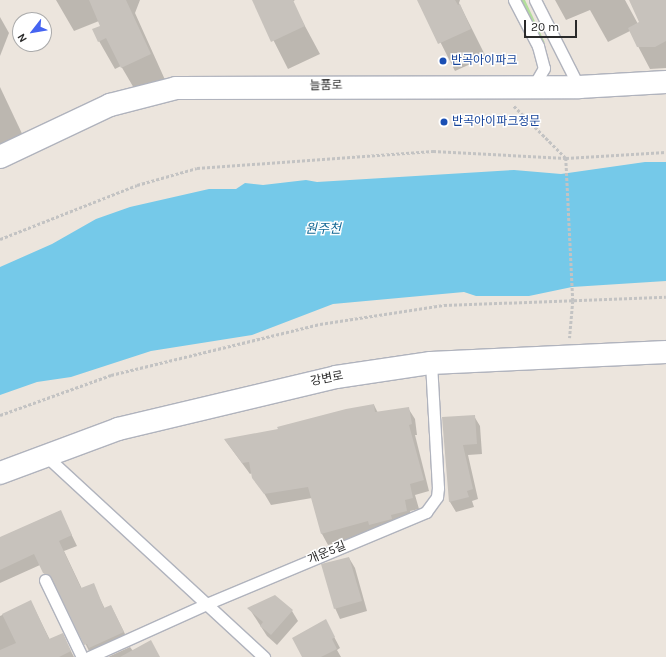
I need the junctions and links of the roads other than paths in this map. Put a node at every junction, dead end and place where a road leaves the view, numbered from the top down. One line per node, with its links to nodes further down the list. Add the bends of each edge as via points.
1 (514, 0): 4 (lane, via 538,46 544,68)
2 (535, 0): 5 (lane)
3 (666, 82): 5 (street, 늘품로)
4 (533, 87): 5 (street, 늘품로); 6 (street, 늘품로, via 176,88 110,104)
5 (579, 87)
6 (0, 157)
7 (666, 352): 8 (street, 강변로)
8 (431, 363): 9 (street, 강변로, via 336,376 249,396 118,429); 12 (lane, 개운5길, via 438,488 432,505 422,513)
9 (46, 456): 10 (street, 강변로); 12 (lane)
10 (0, 473)
11 (45, 580): 13 (lane)
12 (204, 605): 14 (lane, 개운5길); 15 (lane)
13 (82, 657)
14 (89, 657)
15 (264, 657)

